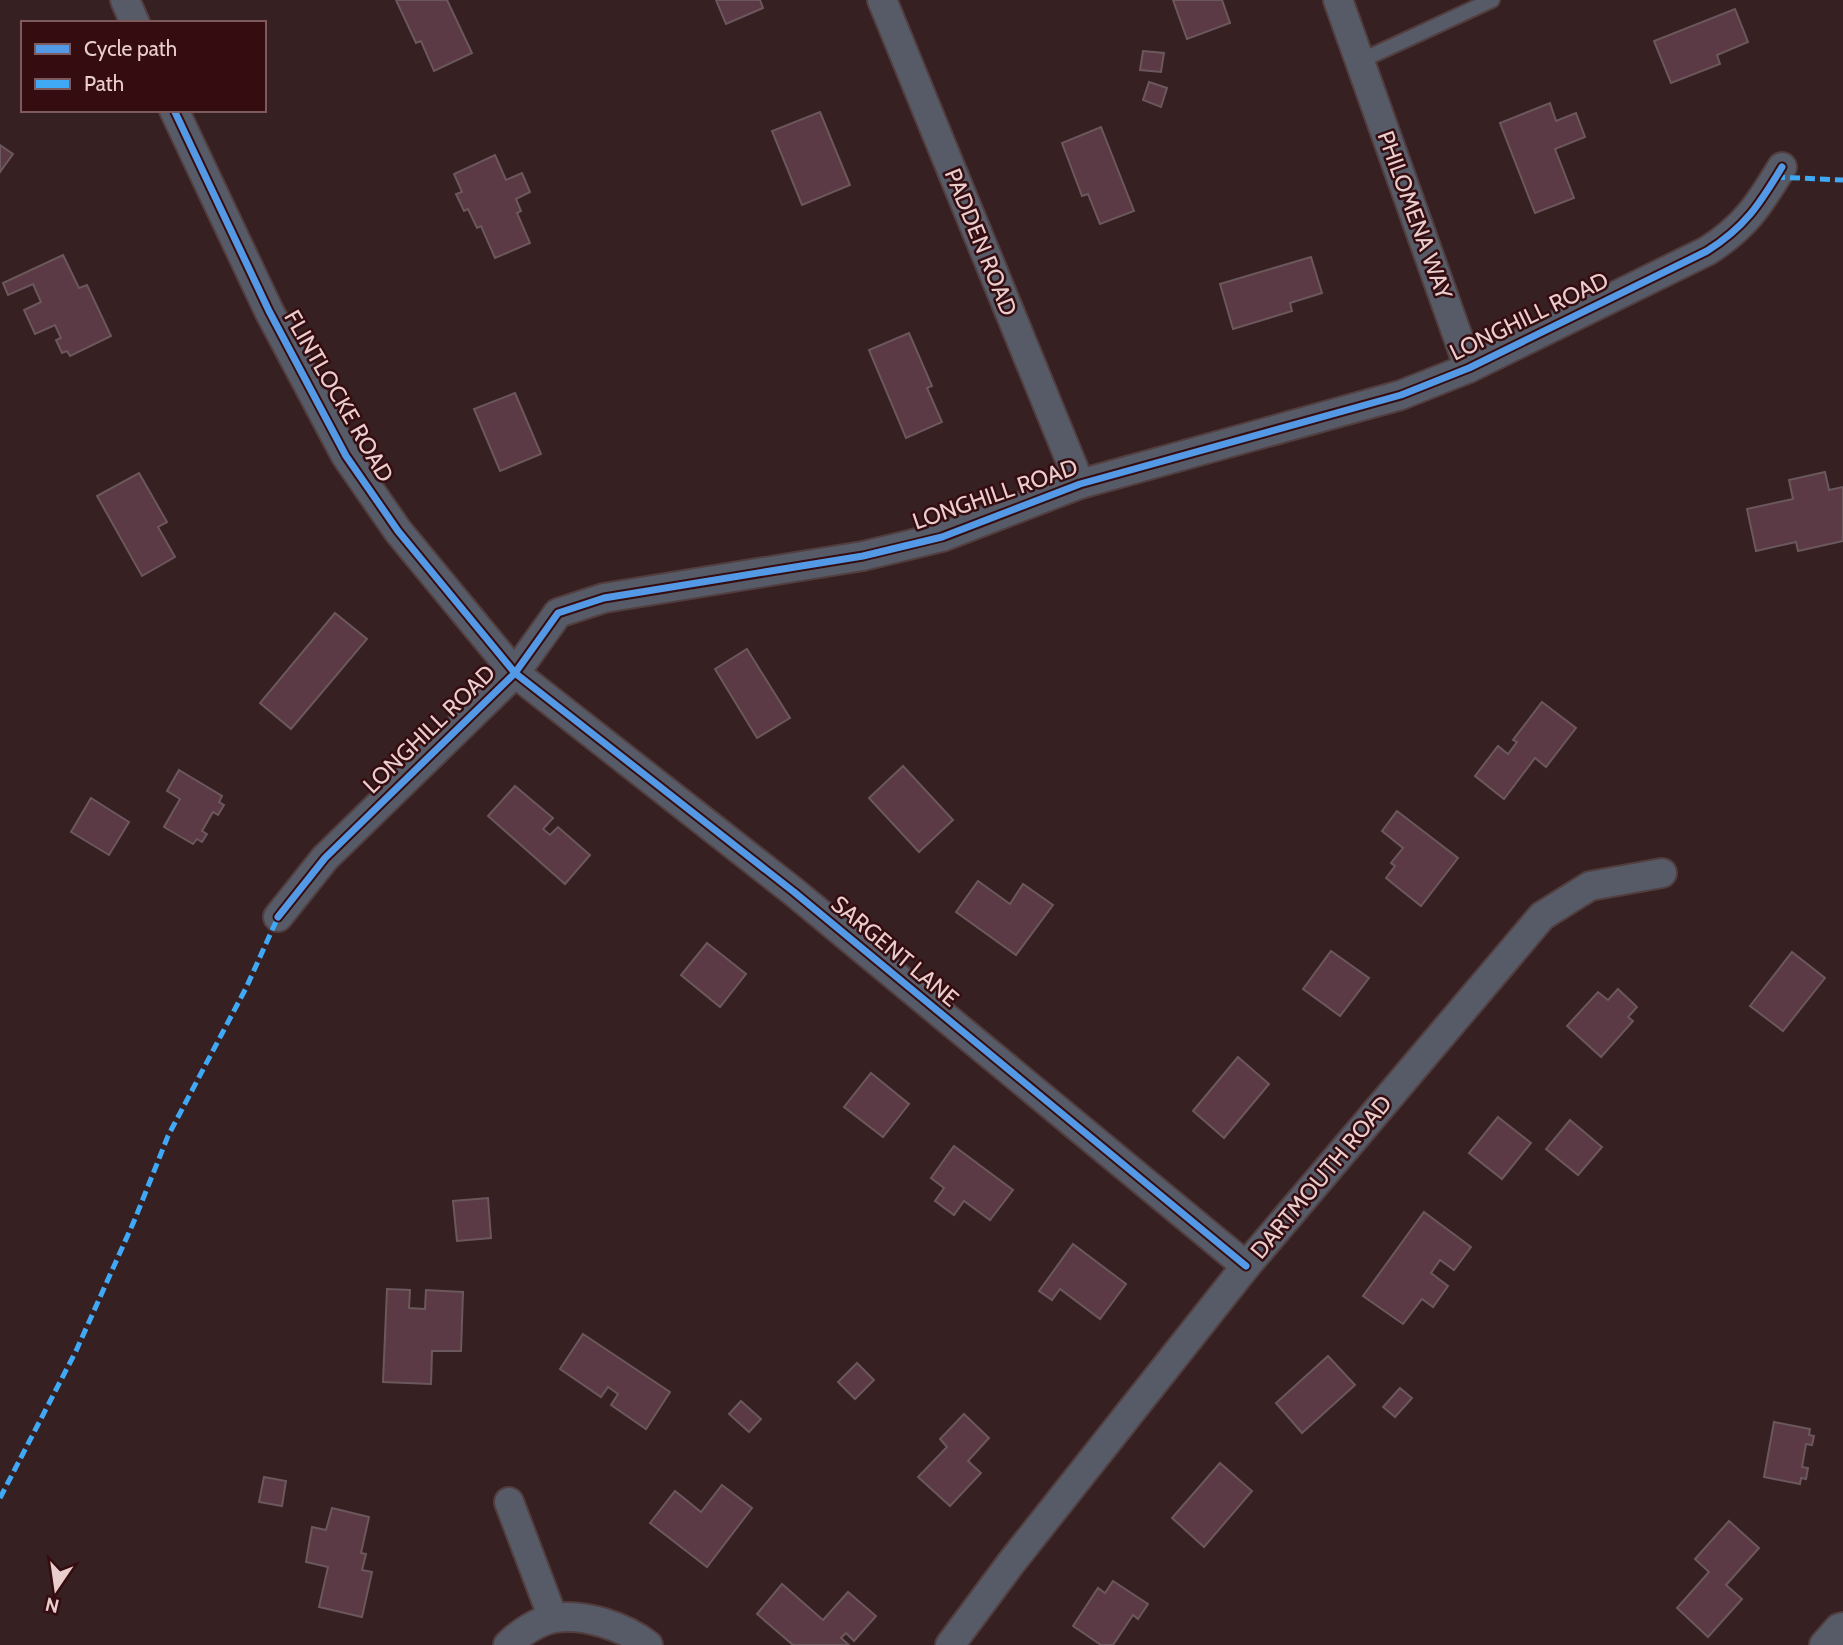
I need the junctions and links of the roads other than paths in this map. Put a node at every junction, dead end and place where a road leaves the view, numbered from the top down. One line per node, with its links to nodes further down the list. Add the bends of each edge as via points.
1 (125, 0): 5 (street)
2 (882, 0): 10 (street, PADDEN ROAD)
3 (1338, 0): 6 (street, PHILOMENA WAY)
4 (1483, 2): 6 (lane)
5 (134, 21)
6 (1360, 61): 9 (street, PHILOMENA WAY)
7 (175, 112): 11 (street, FLINTLOCKE ROAD, via 268,311 346,456 398,531)
8 (1782, 167): 9 (street, LONGHILL ROAD, via 1749,218 1726,239)
9 (1469, 368): 10 (street, LONGHILL ROAD, via 1401,395)
10 (1080, 484): 11 (street, LONGHILL ROAD, via 942,537 863,556 604,598 558,613)
11 (515, 673): 13 (street, LONGHILL ROAD, via 325,858); 14 (street, SARGENT LANE, via 794,892)
12 (1662, 873): 14 (street, DARTMOUTH ROAD, via 1590,886 1542,916)
13 (278, 917)
14 (1246, 1266): 20 (street, DARTMOUTH ROAD)
15 (509, 1502): 16 (street)
16 (553, 1618): 18 (street, via 520,1633); 19 (street, via 607,1625)
17 (1843, 1627): 21 (street)
18 (508, 1645)
19 (648, 1645)
20 (950, 1645)
21 (1824, 1645)

